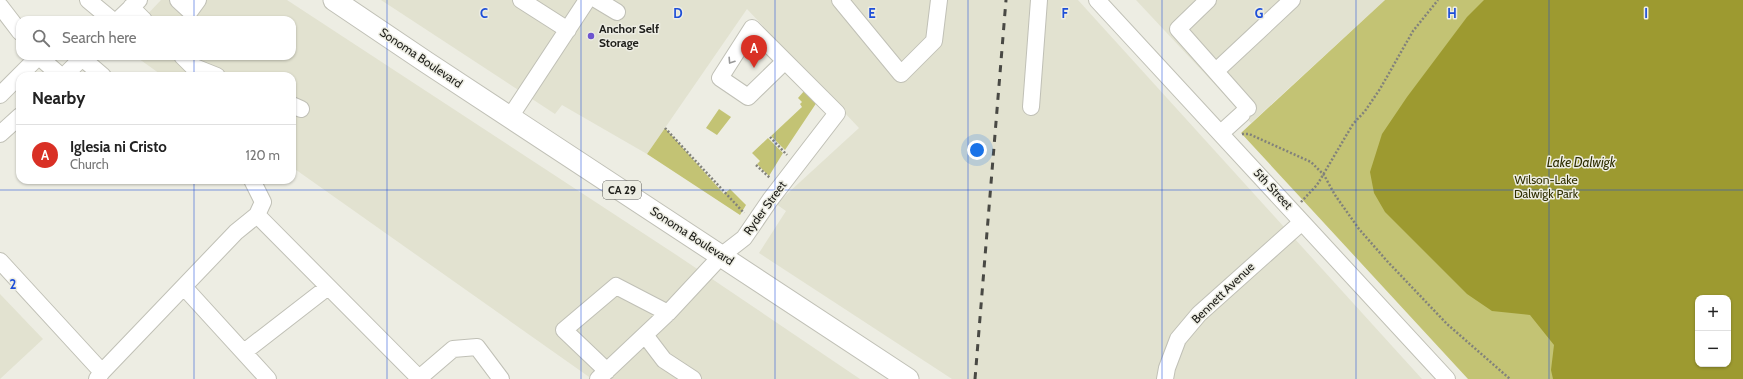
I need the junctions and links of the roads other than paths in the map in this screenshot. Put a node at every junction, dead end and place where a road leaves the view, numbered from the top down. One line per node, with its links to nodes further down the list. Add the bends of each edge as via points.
1 (88, 0): 17 (street)
2 (178, 0): 3 (street, via 190,11)
3 (198, 0)
4 (334, 0): 37 (main road, Sonoma Boulevard / CA 29)
5 (521, 0): 21 (street)
6 (587, 0): 21 (street)
7 (597, 0): 16 (street)
8 (939, 0): 13 (street, via 934,41 901,74)
9 (1039, 0): 36 (street)
10 (1097, 0): 39 (street, 5th Street)
11 (1208, 0): 28 (street, via 1178,29)
12 (1286, 2): 28 (street)
13 (848, 3)
14 (135, 4): 18 (street); 19 (street)
15 (0, 6): 20 (street)
16 (617, 12)
17 (107, 16)
18 (122, 16)
19 (142, 16)
20 (16, 27)
21 (568, 30): 37 (street)
22 (34, 60): 29 (street)
23 (43, 60): 30 (street)
24 (80, 60): 31 (street)
25 (86, 60): 32 (street)
26 (186, 60): 33 (street, via 192,66)
27 (785, 62): 27 (street, Ryder Street, one-way to 27, via 752,28 720,78 748,97); 44 (street, Ryder Street, via 837,113 744,238)
28 (1216, 71): 39 (street, via 1245,111)
29 (22, 72)
30 (56, 72)
31 (68, 72)
32 (99, 72)
33 (207, 72)
34 (16, 79): 35 (street)
35 (0, 95)
36 (1031, 107)
37 (510, 117): 44 (main road, Sonoma Boulevard / CA 29)
38 (16, 120): 40 (street)
39 (1221, 133): 43 (street, 5th Street)
40 (0, 134)
41 (254, 184): 42 (street, via 263,202)
42 (257, 215): 46 (street, via 236,232); 47 (street)
43 (1298, 217): 58 (street, Bennett Avenue, via 1178,339); 59 (street, 5th Street)
44 (722, 255): 48 (street, Ryder Street); 57 (main road, Sonoma Boulevard / CA 29)
45 (0, 262): 51 (street)
46 (184, 287): 50 (street); 51 (street)
47 (328, 287): 50 (street); 54 (street)
48 (668, 313): 49 (street, Ryder Street); 52 (street, via 616,286 564,330)
49 (645, 335): 52 (street, Ryder Street); 56 (street, via 664,360)
50 (244, 352): 53 (street)
51 (99, 375)
52 (602, 375)
53 (268, 379)
54 (418, 379): 55 (street, via 453,350 477,347)
55 (501, 379)
56 (693, 379)
57 (908, 379)
58 (1165, 379)
59 (1447, 379)

